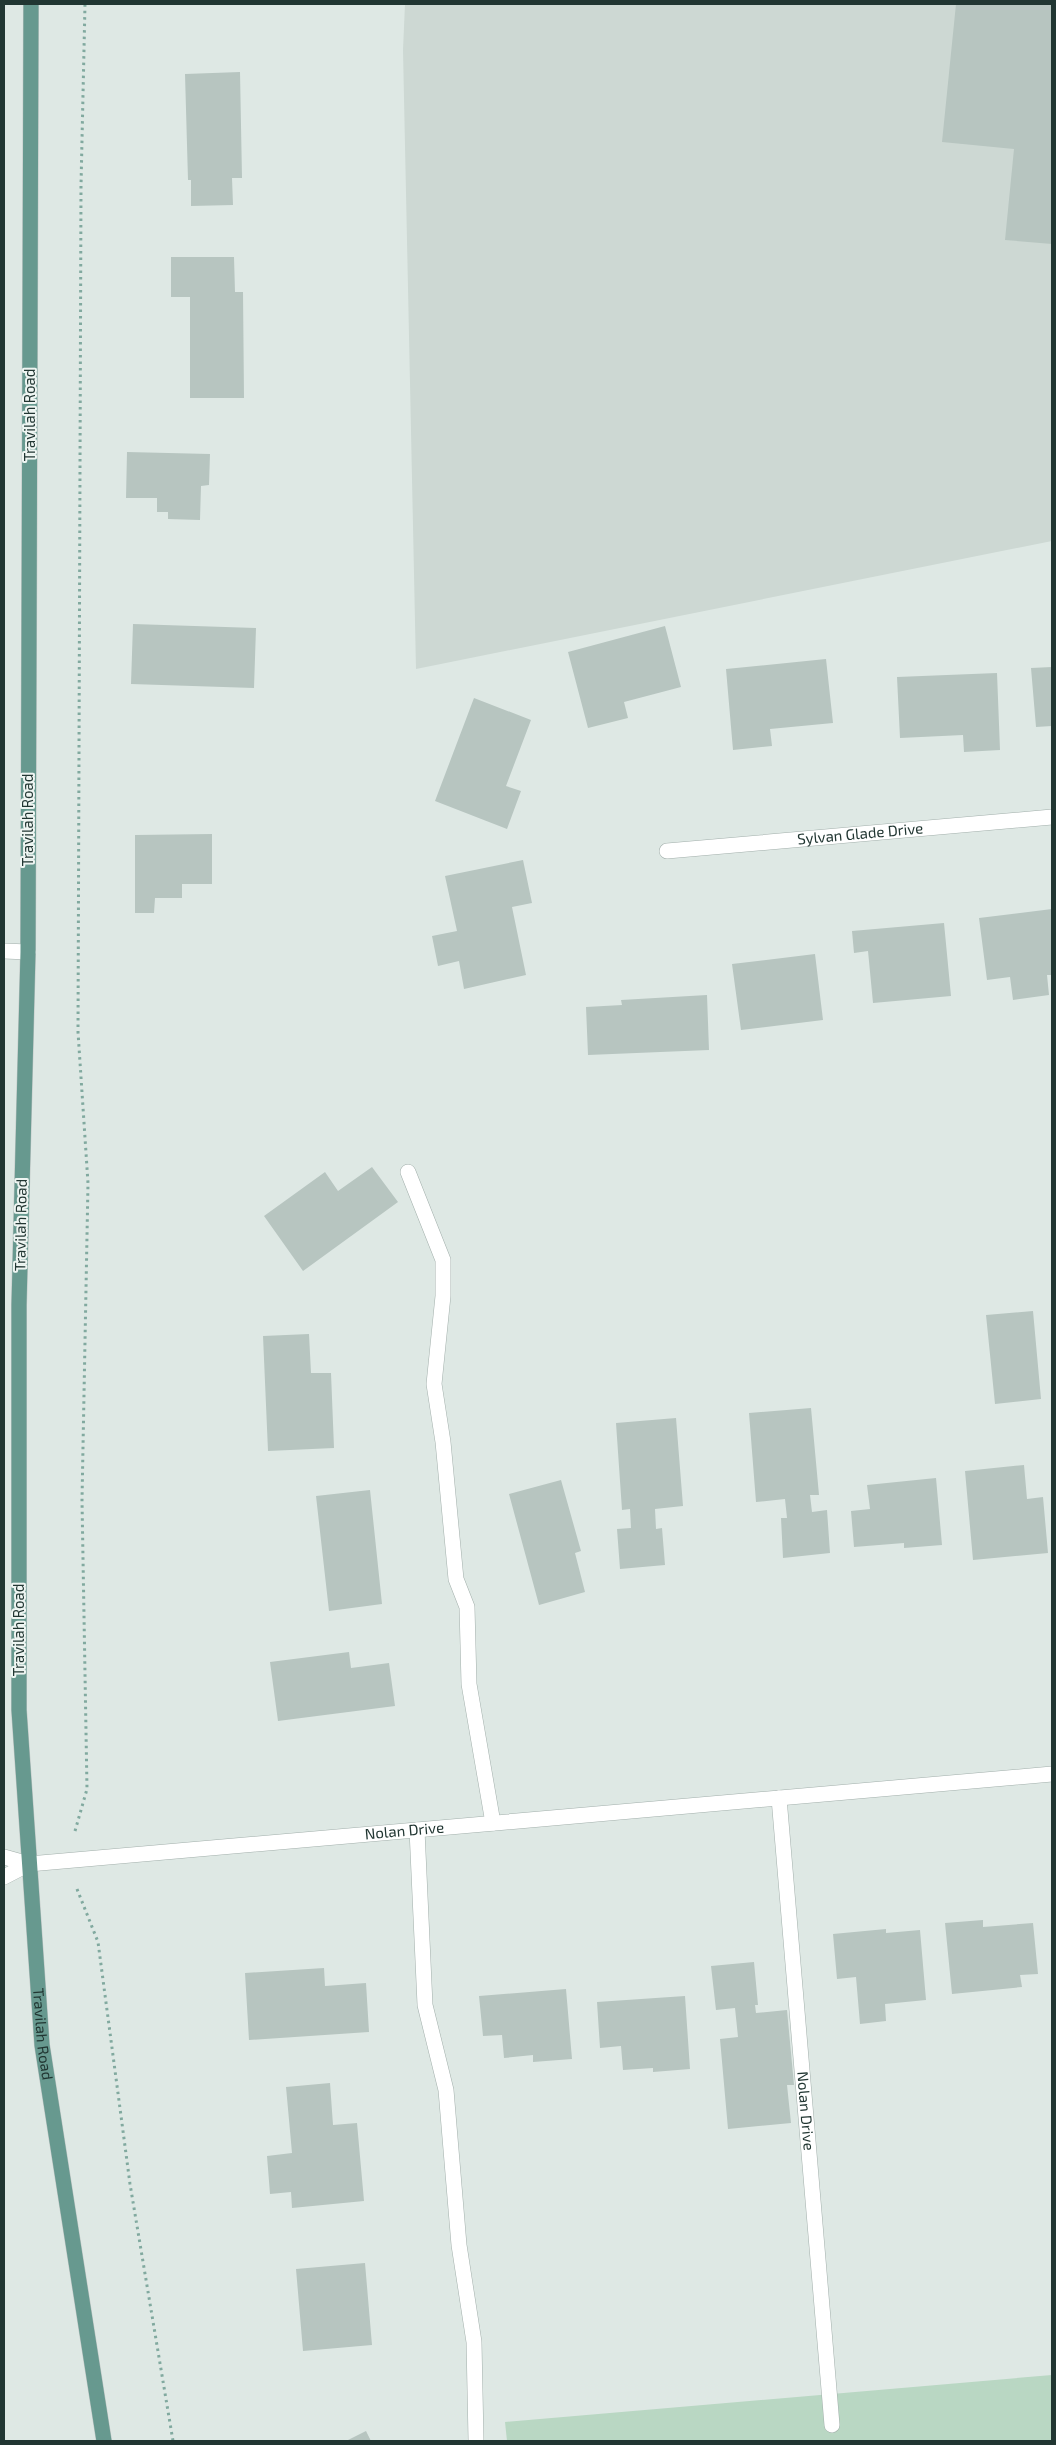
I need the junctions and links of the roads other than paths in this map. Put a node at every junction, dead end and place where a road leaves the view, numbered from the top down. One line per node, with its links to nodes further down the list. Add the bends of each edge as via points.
1 (31, 4): 5 (main road, Travilah Road)
2 (1052, 817): 3 (street, Sylvan Glade Drive)
3 (667, 851)
4 (4, 951): 5 (street)
5 (28, 952): 12 (main road, Travilah Road, via 19,1345 19,1710)
6 (408, 1172): 9 (street, via 443,1260 443,1296 434,1384 456,1579 467,1607 469,1684)
7 (1052, 1774): 8 (street, Nolan Drive)
8 (779, 1798): 9 (street, Nolan Drive); 14 (street, Nolan Drive)
9 (493, 1823): 10 (street, Nolan Drive)
10 (417, 1830): 12 (street, Nolan Drive); 15 (street, via 426,2005 446,2090 459,2245 474,2342)
11 (4, 1857): 12 (street)
12 (29, 1864): 13 (street); 16 (main road, Travilah Road, via 42,2045)
13 (4, 1876)
14 (832, 2424)
15 (476, 2440)
16 (104, 2441)

